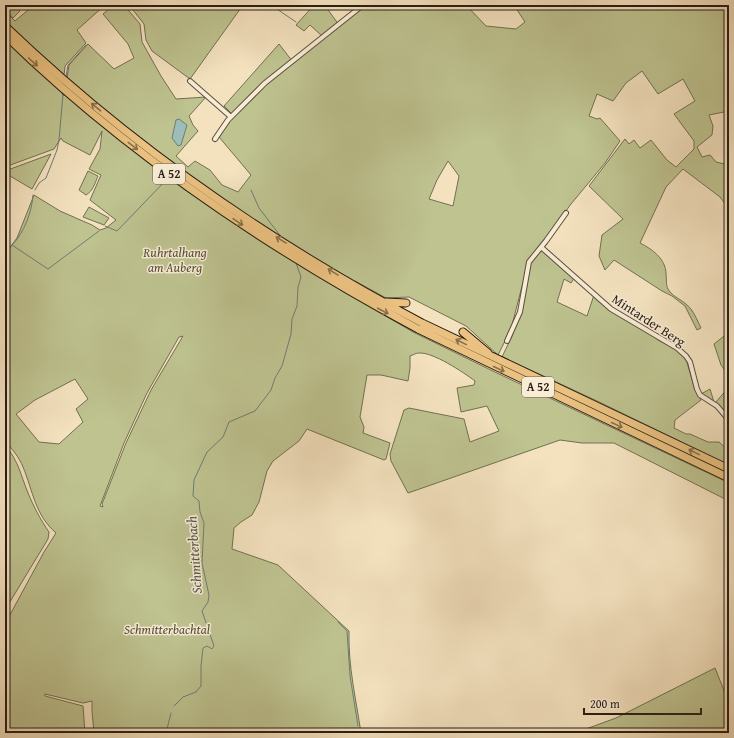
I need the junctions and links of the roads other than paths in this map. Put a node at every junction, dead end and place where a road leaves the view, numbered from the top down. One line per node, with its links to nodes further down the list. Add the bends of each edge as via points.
1 (363, 5): 5 (street, via 266,83)
2 (5, 26): 9 (highway, A 52, one-way to 2, via 250,221 168,163 83,96)
3 (5, 35): 16 (highway, A 52, one-way to 16, via 78,102 163,169 254,233 418,329)
4 (190, 81): 5 (street)
5 (231, 117): 6 (street)
6 (215, 139)
7 (566, 213): 8 (street)
8 (541, 247): 12 (street, via 529,262 520,312); 14 (street, Mintarder Berg, via 611,308 686,356 700,395 717,406)
9 (384, 302): 10 (highway); 13 (highway, A 52, one-way to 9)
10 (406, 303)
11 (464, 332): 13 (highway)
12 (507, 341)
13 (496, 359): 15 (highway, A 52, one-way to 13)
14 (729, 420)
15 (729, 469)
16 (729, 478)

